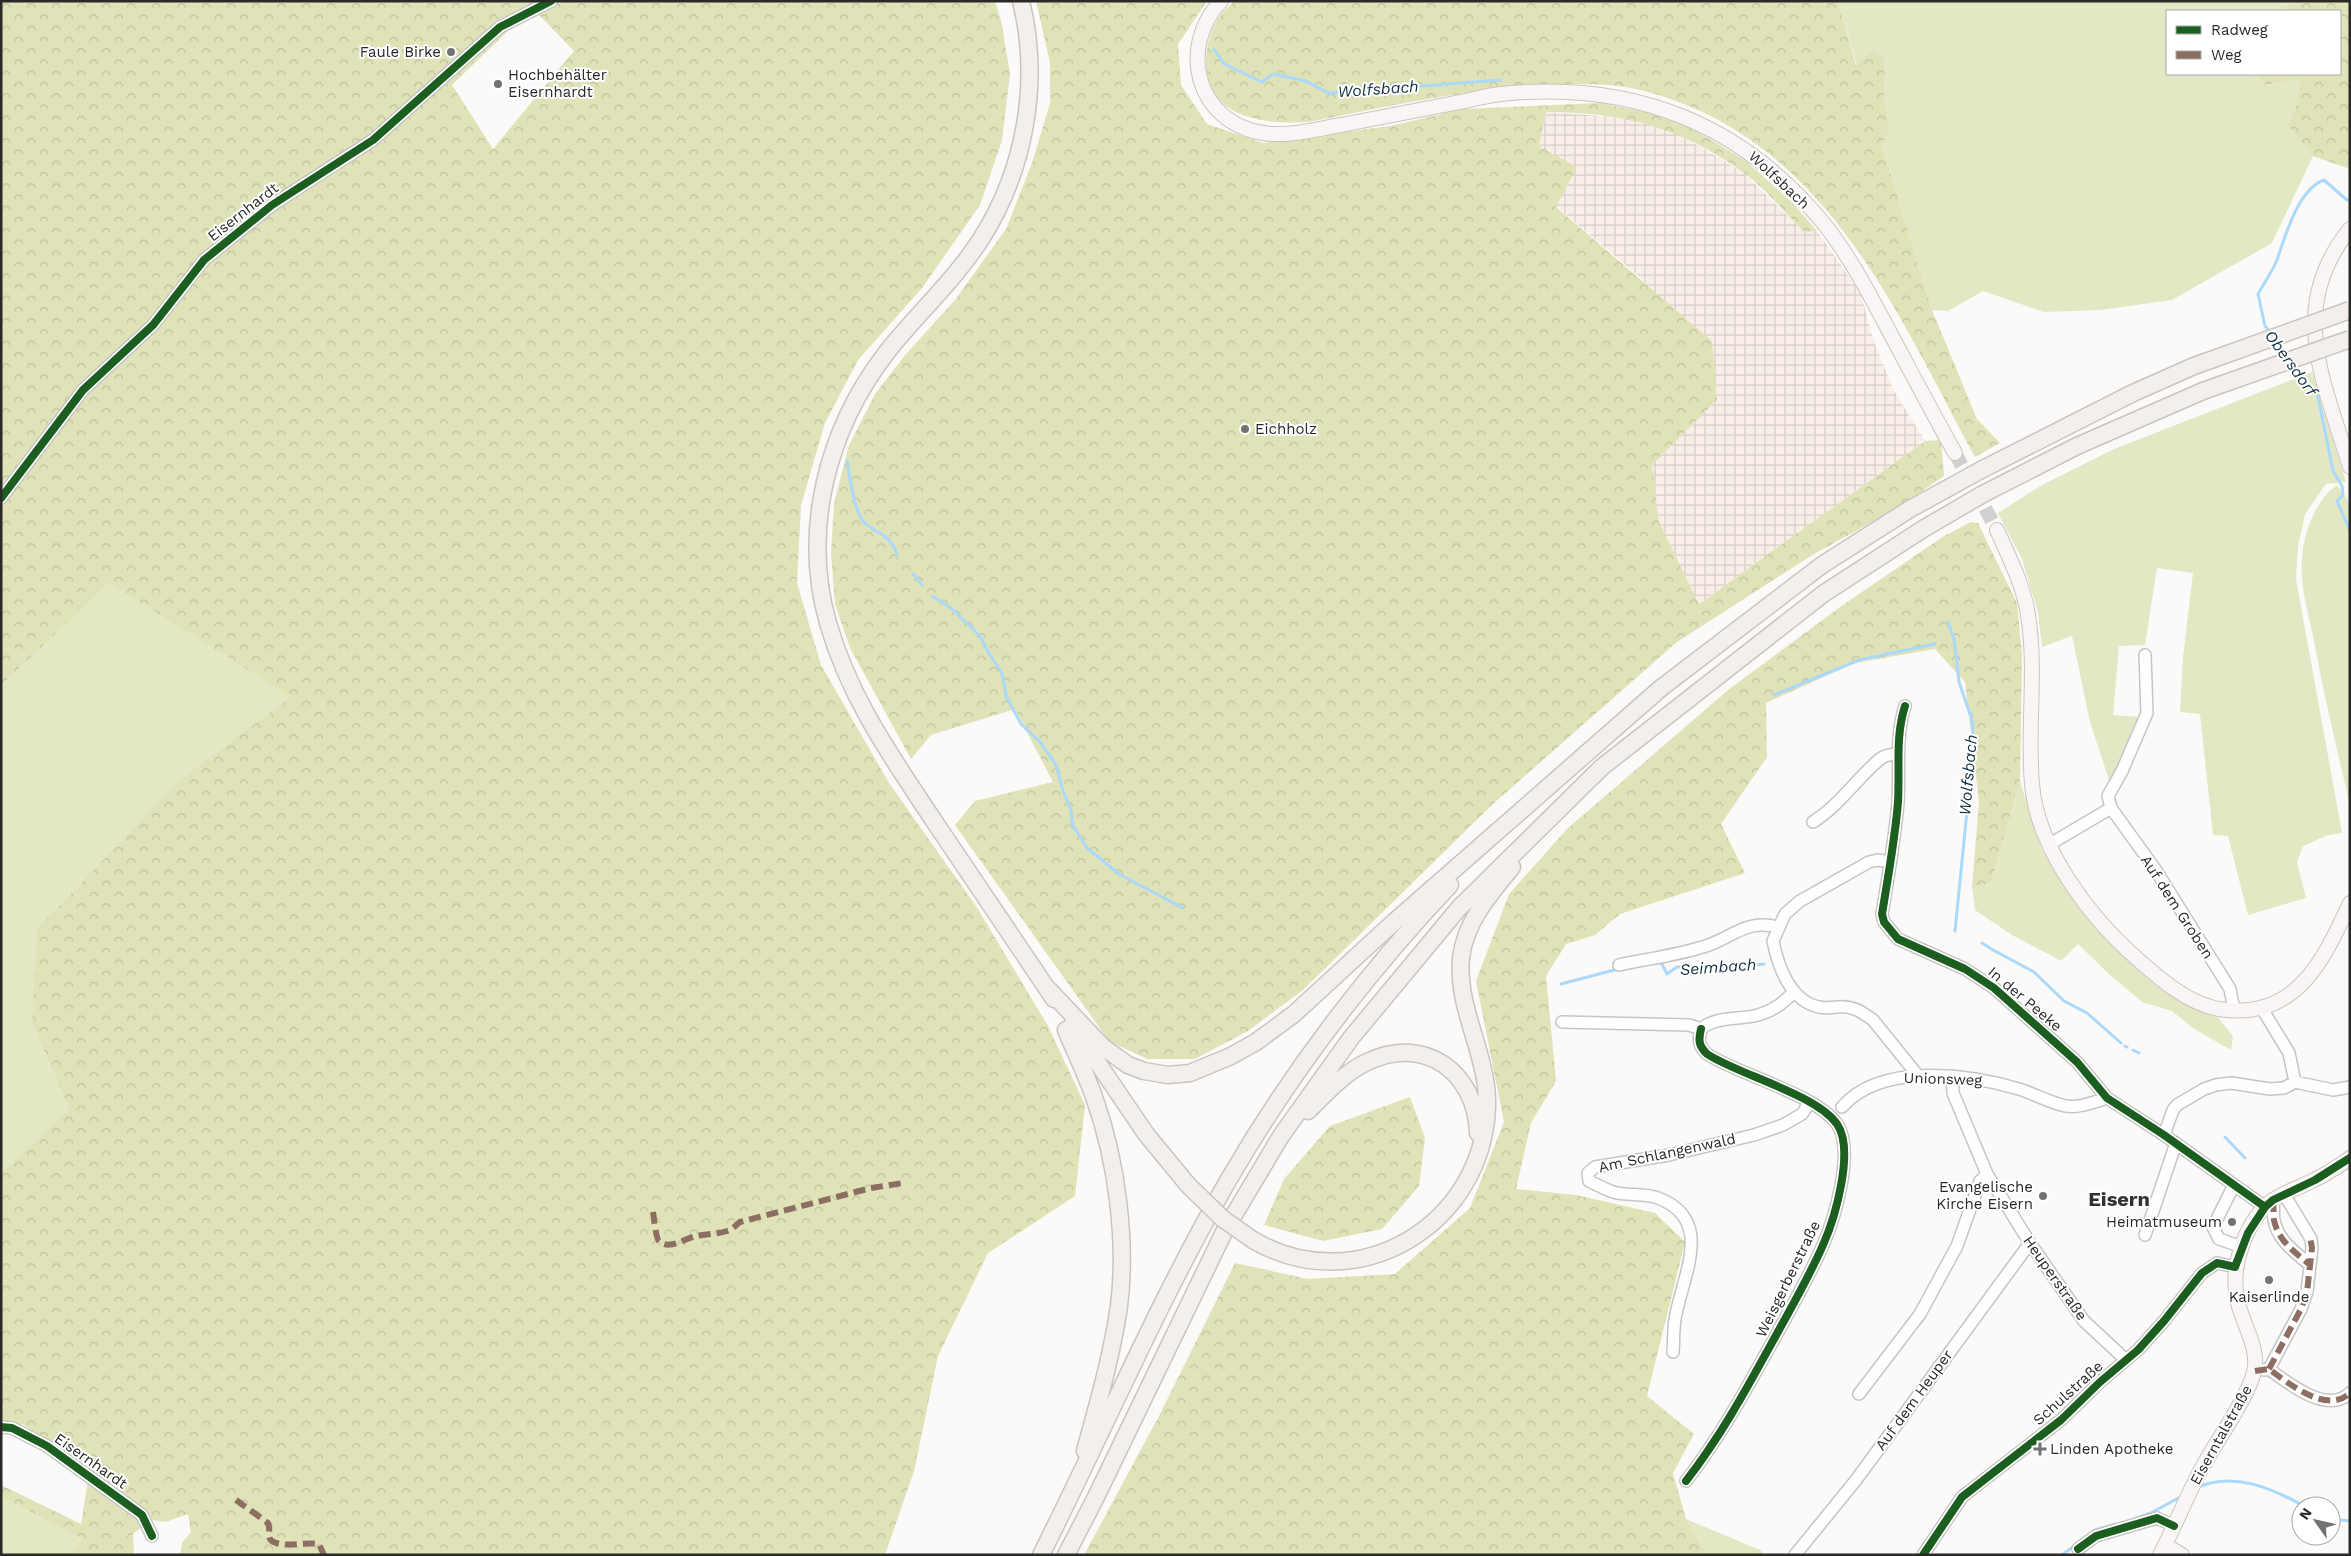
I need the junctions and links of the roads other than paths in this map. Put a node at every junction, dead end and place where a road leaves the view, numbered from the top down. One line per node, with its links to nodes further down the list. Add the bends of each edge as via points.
1 (551, 1): 9 (street, Eisernhardt, via 500,27 373,140 272,205 204,260 153,324 83,390)
2 (1021, 1): 23 (highway, via 1028,36 1030,87 1022,140 1006,191 981,239 965,261 889,350 856,397 833,450 825,478 818,535 821,592 827,621 861,706 892,760)
3 (1221, 1): 7 (main road, Wolfsbach, via 1202,30 1196,56 1198,72 1211,102 1222,114 1249,130 1305,132 1500,94 1563,91 1626,98 1664,108 1726,136 1770,168 1826,226 1860,279)
4 (2350, 229): 8 (main road, via 2338,244 2321,277 2315,298 2314,322 2318,358)
5 (2350, 310): 16 (highway, bridge, via 2194,366 2132,392 1910,509 1822,565 1661,688)
6 (2350, 339): 14 (highway, bridge, via 2203,391 2078,446 1983,494 1923,529 1823,594 1602,767)
7 (1955, 453)
8 (2350, 466)
9 (1, 498)
10 (1997, 530): 18 (main road, via 2028,612 2032,647 2032,784 2039,818)
11 (2145, 655): 15 (street, via 2147,713 2108,796)
12 (1905, 706): 13 (street, In der Peeke, via 1898,734)
13 (1898, 754): 17 (street, via 1888,754 1880,759 1847,795); 19 (street, In der Peeke, via 1898,804)
14 (1570, 797): 37 (highway, via 1459,908 1411,964 1351,1038); 39 (highway, via 1484,902 1465,939 1461,958 1464,1000 1481,1061 1487,1104 1486,1128)
15 (2111, 808): 18 (street); 26 (street, Auf dem Groben, via 2155,869 2230,989)
16 (1515, 816): 23 (highway, via 1294,1014 1243,1050 1203,1069 1168,1075 1128,1065 1103,1047); 57 (highway, via 1380,964 1332,1024 1261,1127 1220,1194 1165,1298)
17 (1813, 822)
18 (2050, 844): 26 (main road, via 2066,876 2098,921 2122,946 2195,1001)
19 (1890, 862): 21 (street, via 1869,862 1800,902 1785,914); 33 (street, In der Peeke, via 1882,914 1892,933 1907,945 1965,969 1994,988 2080,1066)
20 (2350, 903): 25 (main road, via 2329,948 2307,980 2283,998)
21 (1778, 927): 22 (street, via 1766,924 1750,926 1705,946); 24 (street, via 1773,941 1776,958)
22 (1619, 964)
23 (1048, 990): 39 (highway, bridge, via 1146,1134 1188,1185 1223,1219 1276,1251 1310,1260 1348,1260 1386,1251 1422,1232 1438,1219 1463,1188); 57 (highway, via 1096,1102 1114,1170 1121,1247 1119,1306)
24 (1794, 992): 28 (street, via 1773,1010 1757,1016 1710,1023); 29 (street, via 1817,1007 1853,1008 1863,1012)
25 (2261, 1007): 26 (main road); 31 (street, via 2289,1053)
26 (2234, 1010)
27 (1562, 1022): 28 (street, via 1688,1025)
28 (1701, 1029): 34 (street, Weisgerberstraße, via 1700,1047 1707,1054)
29 (1919, 1077): 30 (street, Unionsweg); 35 (street, Unionsweg, via 1895,1077 1872,1086)
30 (1952, 1077): 33 (street, Unionsweg, via 1982,1079 2068,1106); 41 (street, Heuperstraße, via 1953,1093)
31 (2295, 1082): 32 (street, via 2318,1089); 36 (street, via 2270,1090 2239,1083 2216,1085 2177,1105)
32 (2350, 1087)
33 (2107, 1098): 36 (street, In der Peeke)
34 (1809, 1103): 49 (street, Am Schlangenwald, via 1802,1114 1783,1125 1669,1154 1596,1166 1588,1173 1589,1181 1614,1192 1656,1197 1671,1204 1691,1230 1692,1249 1675,1316); 56 (street, Weisgerberstraße, via 1828,1114 1842,1137 1842,1180 1824,1244 1736,1409)
35 (1842, 1107)
36 (2164, 1135): 38 (street, In der Peeke)
37 (1281, 1136): 39 (highway, via 1356,1068 1383,1056 1409,1053 1443,1064 1467,1087 1478,1121); 63 (highway, via 1221,1238)
38 (2176, 1143): 42 (street, In der Peeke); 44 (street)
39 (1479, 1150)
40 (2350, 1158): 43 (main road)
41 (1987, 1174): 45 (street, Heuperstraße); 54 (street, via 1980,1181 1957,1246 1920,1314)
42 (2234, 1185): 43 (street, In der Peeke); 46 (street, via 2213,1227 2219,1239)
43 (2274, 1200): 46 (main road, Eiserntalstraße, via 2256,1219); 47 (street, via 2273,1218 2278,1232 2288,1246); 47 (street, via 2311,1239)
44 (2145, 1236)
45 (2030, 1243): 50 (street, Heuperstraße, via 2084,1321); 64 (street, Auf dem Heuper, via 1856,1480)
46 (2242, 1247): 48 (main road, Eiserntalstraße)
47 (2310, 1265): 51 (street, via 2301,1309)
48 (2235, 1267): 50 (street, Schulstraße, via 2217,1263 2202,1273 2149,1339); 52 (main road, Eiserntalstraße, via 2237,1302 2254,1353)
49 (1674, 1352)
50 (2126, 1360): 65 (street, Schulstraße, via 2061,1420 1962,1497)
51 (2269, 1369): 52 (street); 53 (street, via 2323,1400 2339,1399)
52 (2255, 1371): 58 (main road, Eiserntalstraße)
53 (2350, 1393)
54 (1859, 1394)
55 (1, 1427): 59 (street, Eisernhardt, via 12,1428 47,1446 126,1503 142,1515)
56 (1686, 1481)
57 (1076, 1487): 62 (highway)
58 (2174, 1526): 60 (street, via 2157,1518 2096,1536); 61 (main road, Eiserntalstraße)
59 (152, 1536)
60 (2078, 1549)
61 (2162, 1550): 66 (main road)
62 (1041, 1555)
63 (1066, 1555)
64 (1795, 1555)
65 (1923, 1555)
66 (2182, 1555)

